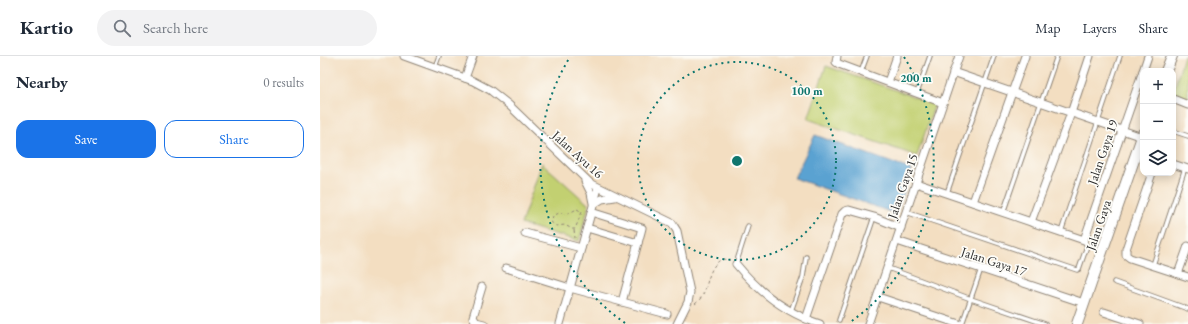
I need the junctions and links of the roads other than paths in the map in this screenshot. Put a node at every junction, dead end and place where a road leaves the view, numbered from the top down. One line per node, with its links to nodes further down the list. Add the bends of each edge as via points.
1 (404, 56): 16 (street, Jalan Ayu 16)
2 (439, 56): 16 (lane)
3 (473, 56): 21 (street)
4 (837, 56): 19 (street, via 838,63)
5 (867, 56): 19 (lane)
6 (897, 56): 23 (street)
7 (930, 56): 26 (lane)
8 (959, 56): 20 (street, Jalan Gaya 15)
9 (994, 56): 24 (lane)
10 (1025, 56): 25 (street)
11 (1057, 56): 28 (lane)
12 (1090, 56): 31 (street)
13 (1120, 56): 32 (lane)
14 (1148, 56): 17 (street, Jalan Gaya 19)
15 (1170, 57): 18 (street)
16 (435, 67): 21 (street, Jalan Ayu 16)
17 (1144, 68)
18 (1167, 68)
19 (861, 72): 23 (street)
20 (953, 72): 24 (street); 29 (street, Jalan Gaya 15)
21 (465, 78): 41 (street, Jalan Ayu 16, via 499,96)
22 (1140, 79): 33 (street, Jalan Gaya 19)
23 (888, 82): 26 (street)
24 (985, 83): 25 (street); 44 (lane)
25 (1011, 92): 28 (street); 46 (street)
26 (917, 93): 29 (street)
27 (1176, 100): 30 (street)
28 (1041, 102): 31 (street); 50 (lane)
29 (943, 103): 42 (street, Jalan Gaya 15)
30 (1188, 104)
31 (1071, 113): 32 (street); 52 (street)
32 (1098, 122): 33 (street); 56 (lane)
33 (1122, 130): 35 (street); 58 (street, Jalan Gaya 19)
34 (1176, 132): 36 (lane)
35 (1140, 134)
36 (1188, 136)
37 (1140, 140): 77 (street, Jalan Gaya)
38 (1176, 165): 39 (street)
39 (1187, 169): 65 (lane)
40 (1151, 176): 65 (street, via 1126,255)
41 (582, 178): 43 (street, Jalan Ayu 16); 47 (street)
42 (916, 183): 44 (street); 49 (street, Jalan Gaya 15)
43 (598, 188): 45 (street, Jalan Ayu 16); 47 (street)
44 (947, 194): 46 (street)
45 (617, 197): 47 (street, via 607,197); 86 (street, Jalan Ayu 16, via 668,220 675,226 690,292 687,305)
46 (973, 202): 50 (street)
47 (594, 204): 48 (street)
48 (591, 212): 54 (street); 60 (street, via 642,228)
49 (906, 212): 55 (street, Jalan Gaya 15); 58 (lane, via 1077,270 1087,246)
50 (1003, 212): 52 (street)
51 (874, 217): 55 (street); 82 (street, via 849,210 842,214); 83 (lane)
52 (1031, 222): 56 (street)
53 (748, 226): 64 (lane)
54 (587, 228): 60 (street); 62 (street)
55 (901, 228): 59 (street, Jalan Gaya 15)
56 (1060, 232): 58 (street)
57 (526, 233): 62 (street)
58 (1084, 240)
59 (897, 241): 67 (street, Jalan Gaya 15); 68 (street, Jalan Gaya 17)
60 (638, 243): 76 (street)
61 (1188, 246): 69 (street)
62 (581, 248): 73 (street)
63 (806, 257): 79 (lane, via 804,277)
64 (736, 264): 79 (street, via 758,287)
65 (1153, 265): 69 (street)
66 (506, 268): 73 (street)
67 (888, 268): 74 (street, Jalan Gaya 15); 75 (lane)
68 (981, 269): 75 (lane); 77 (street, Jalan Gaya 17)
69 (1178, 274): 70 (street)
70 (1188, 277)
71 (1114, 282): 78 (lane)
72 (482, 287): 84 (street, via 473,317 476,322)
73 (570, 288): 76 (street); 85 (street)
74 (878, 297): 88 (street, Jalan Gaya 15); 89 (street)
75 (971, 299): 90 (lane); 91 (lane)
76 (622, 302): 81 (street)
77 (1084, 303): 92 (street, Jalan Gaya)
78 (1188, 309)
79 (790, 312): 82 (street)
80 (1104, 312): 93 (street)
81 (667, 314)
82 (806, 319): 87 (street)
83 (839, 320)
84 (484, 324)
85 (560, 324)
86 (677, 324)
87 (820, 324)
88 (868, 324)
89 (959, 324)
90 (962, 324)
91 (1045, 324)
92 (1077, 324)
93 (1140, 324)

